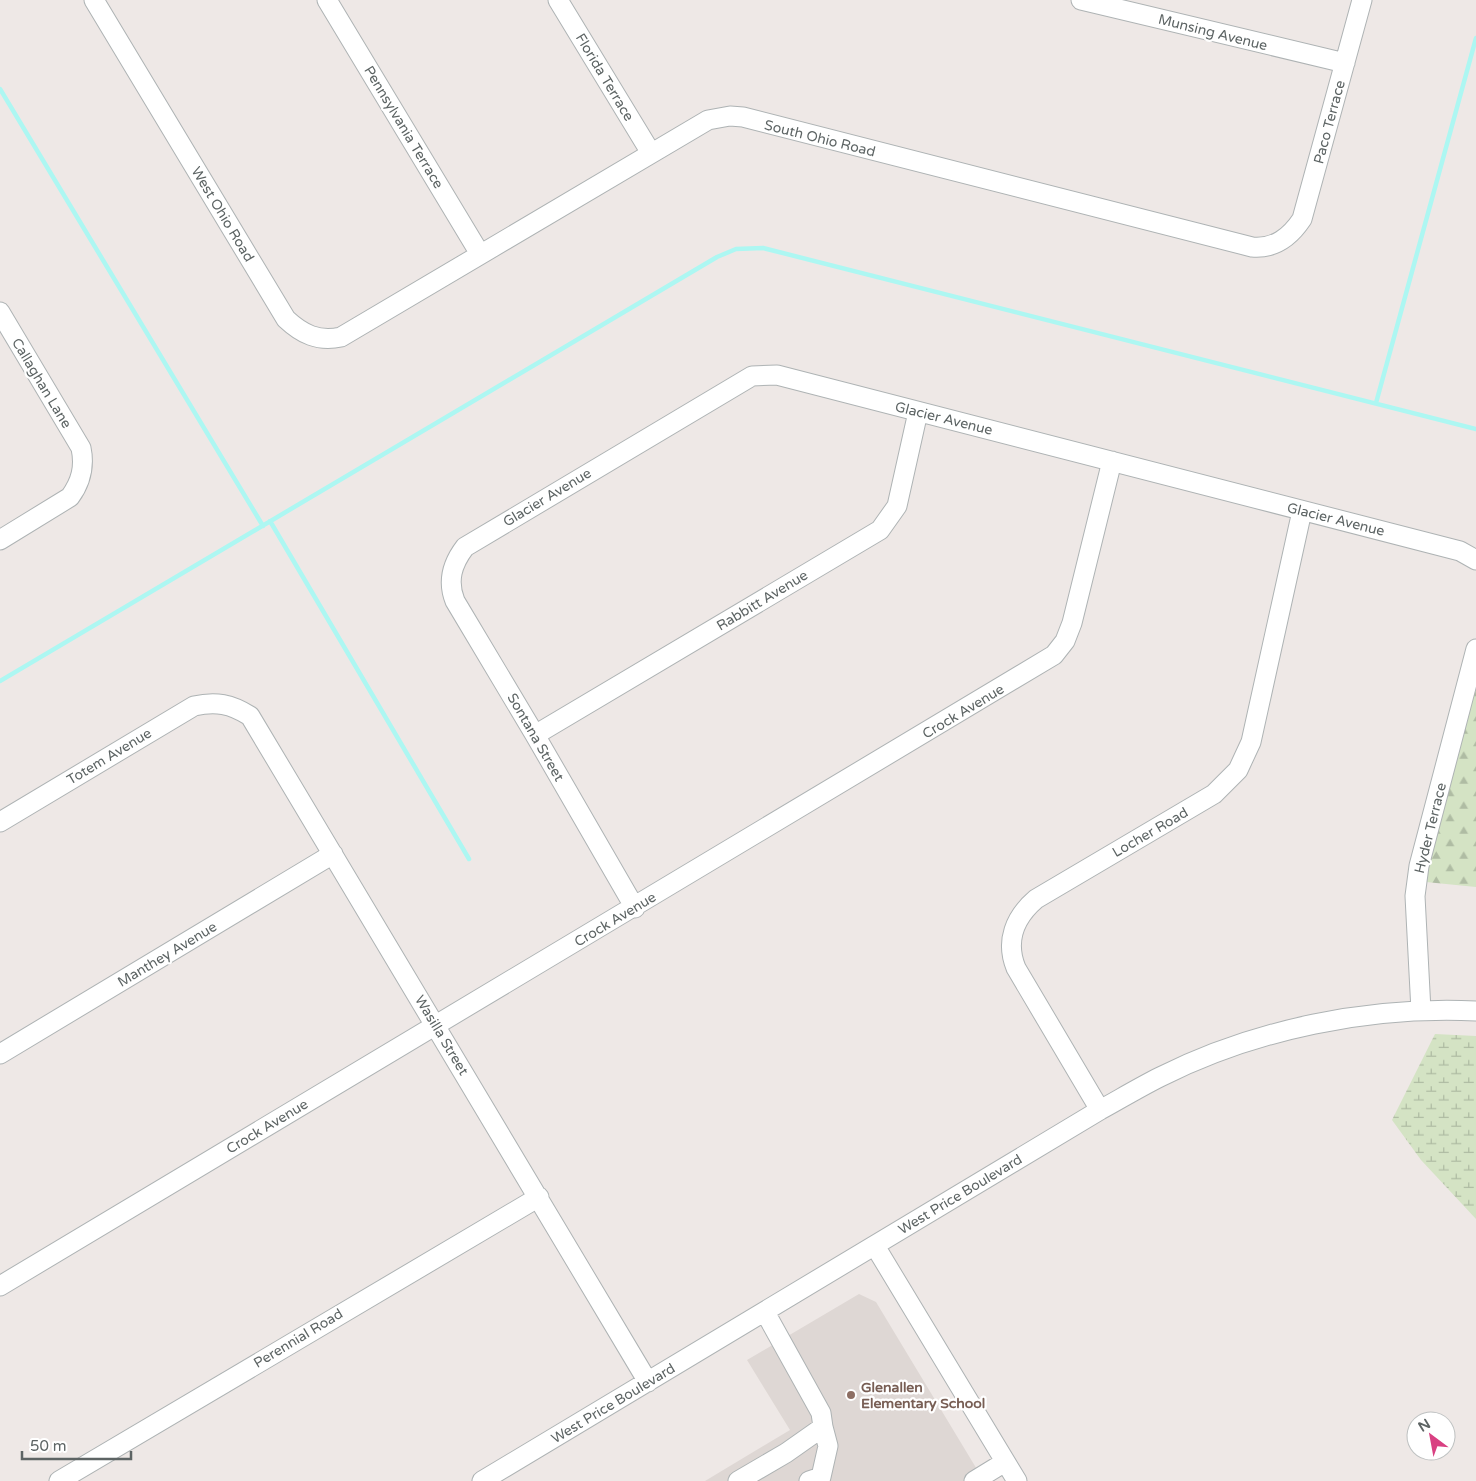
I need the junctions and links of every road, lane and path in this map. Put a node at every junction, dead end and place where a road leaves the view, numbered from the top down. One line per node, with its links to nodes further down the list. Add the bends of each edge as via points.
1 (327, 0): 9 (street, Pennsylvania Terrace)
2 (558, 0): 7 (street, Florida Terrace)
3 (1081, 0): 6 (street, Munsing Avenue)
4 (1362, 0): 6 (street, Paco Terrace)
5 (95, 2): 10 (street, West Ohio Road, via 286,318 310,336 334,338)
6 (1345, 63): 8 (street, Paco Terrace, via 1302,219)
7 (651, 153): 8 (street, South Ohio Road, via 708,120 730,116 1252,247 1273,245); 9 (street, South Ohio Road)
8 (1285, 239)
9 (480, 254): 10 (street, South Ohio Road)
10 (393, 306)
11 (0, 312): 15 (street, Callaghan Lane, via 82,454 82,475 70,497)
12 (918, 412): 13 (street, Glacier Avenue); 17 (street, Glacier Avenue, via 777,375 752,376 465,547); 20 (street, Rabbitt Avenue, via 897,506 880,530)
13 (1112, 461): 14 (street, Glacier Avenue); 23 (street, Crock Avenue, via 1072,623 1065,641 1054,655)
14 (1302, 511): 16 (street, Glacier Avenue, via 1460,551); 28 (street, Locher Road, via 1250,742 1238,770 1214,794 1036,898 1018,918 1013,932 1011,947 1016,968)
15 (0, 540)
16 (1476, 560)
17 (454, 564): 20 (street, Sontana Street, via 451,578 455,601)
18 (1476, 649): 24 (street, Hyder Terrace, via 1419,866 1415,896)
19 (222, 703): 21 (street, Totem Avenue, via 208,703 185,710); 22 (street, Wasilla Street, via 238,708 255,721)
20 (536, 735): 23 (street, Sontana Street)
21 (0, 822)
22 (333, 854): 26 (street, Wasilla Street); 27 (street, Manthey Avenue)
23 (634, 908): 26 (street, Crock Avenue)
24 (1421, 1011): 25 (street, West Price Boulevard); 28 (street, West Price Boulevard, via 1314,1024 1264,1038 1222,1051 1161,1077)
25 (1476, 1011)
26 (436, 1025): 29 (street, Wasilla Street); 31 (street, Crock Avenue)
27 (0, 1054)
28 (1100, 1110): 30 (street, West Price Boulevard)
29 (539, 1197): 33 (street, Wasilla Street); 37 (street, Perennial Road)
30 (875, 1246): 32 (street, West Price Boulevard); 35 (street)
31 (0, 1286)
32 (765, 1312): 33 (street, West Price Boulevard); 34 (street, via 821,1413)
33 (648, 1382): 38 (street, West Price Boulevard)
34 (822, 1427): 36 (street, via 828,1446); 39 (street)
35 (1005, 1462): 40 (street); 41 (street)
36 (817, 1480)
37 (58, 1481)
38 (482, 1481)
39 (738, 1481)
40 (974, 1481)
41 (1017, 1481)

